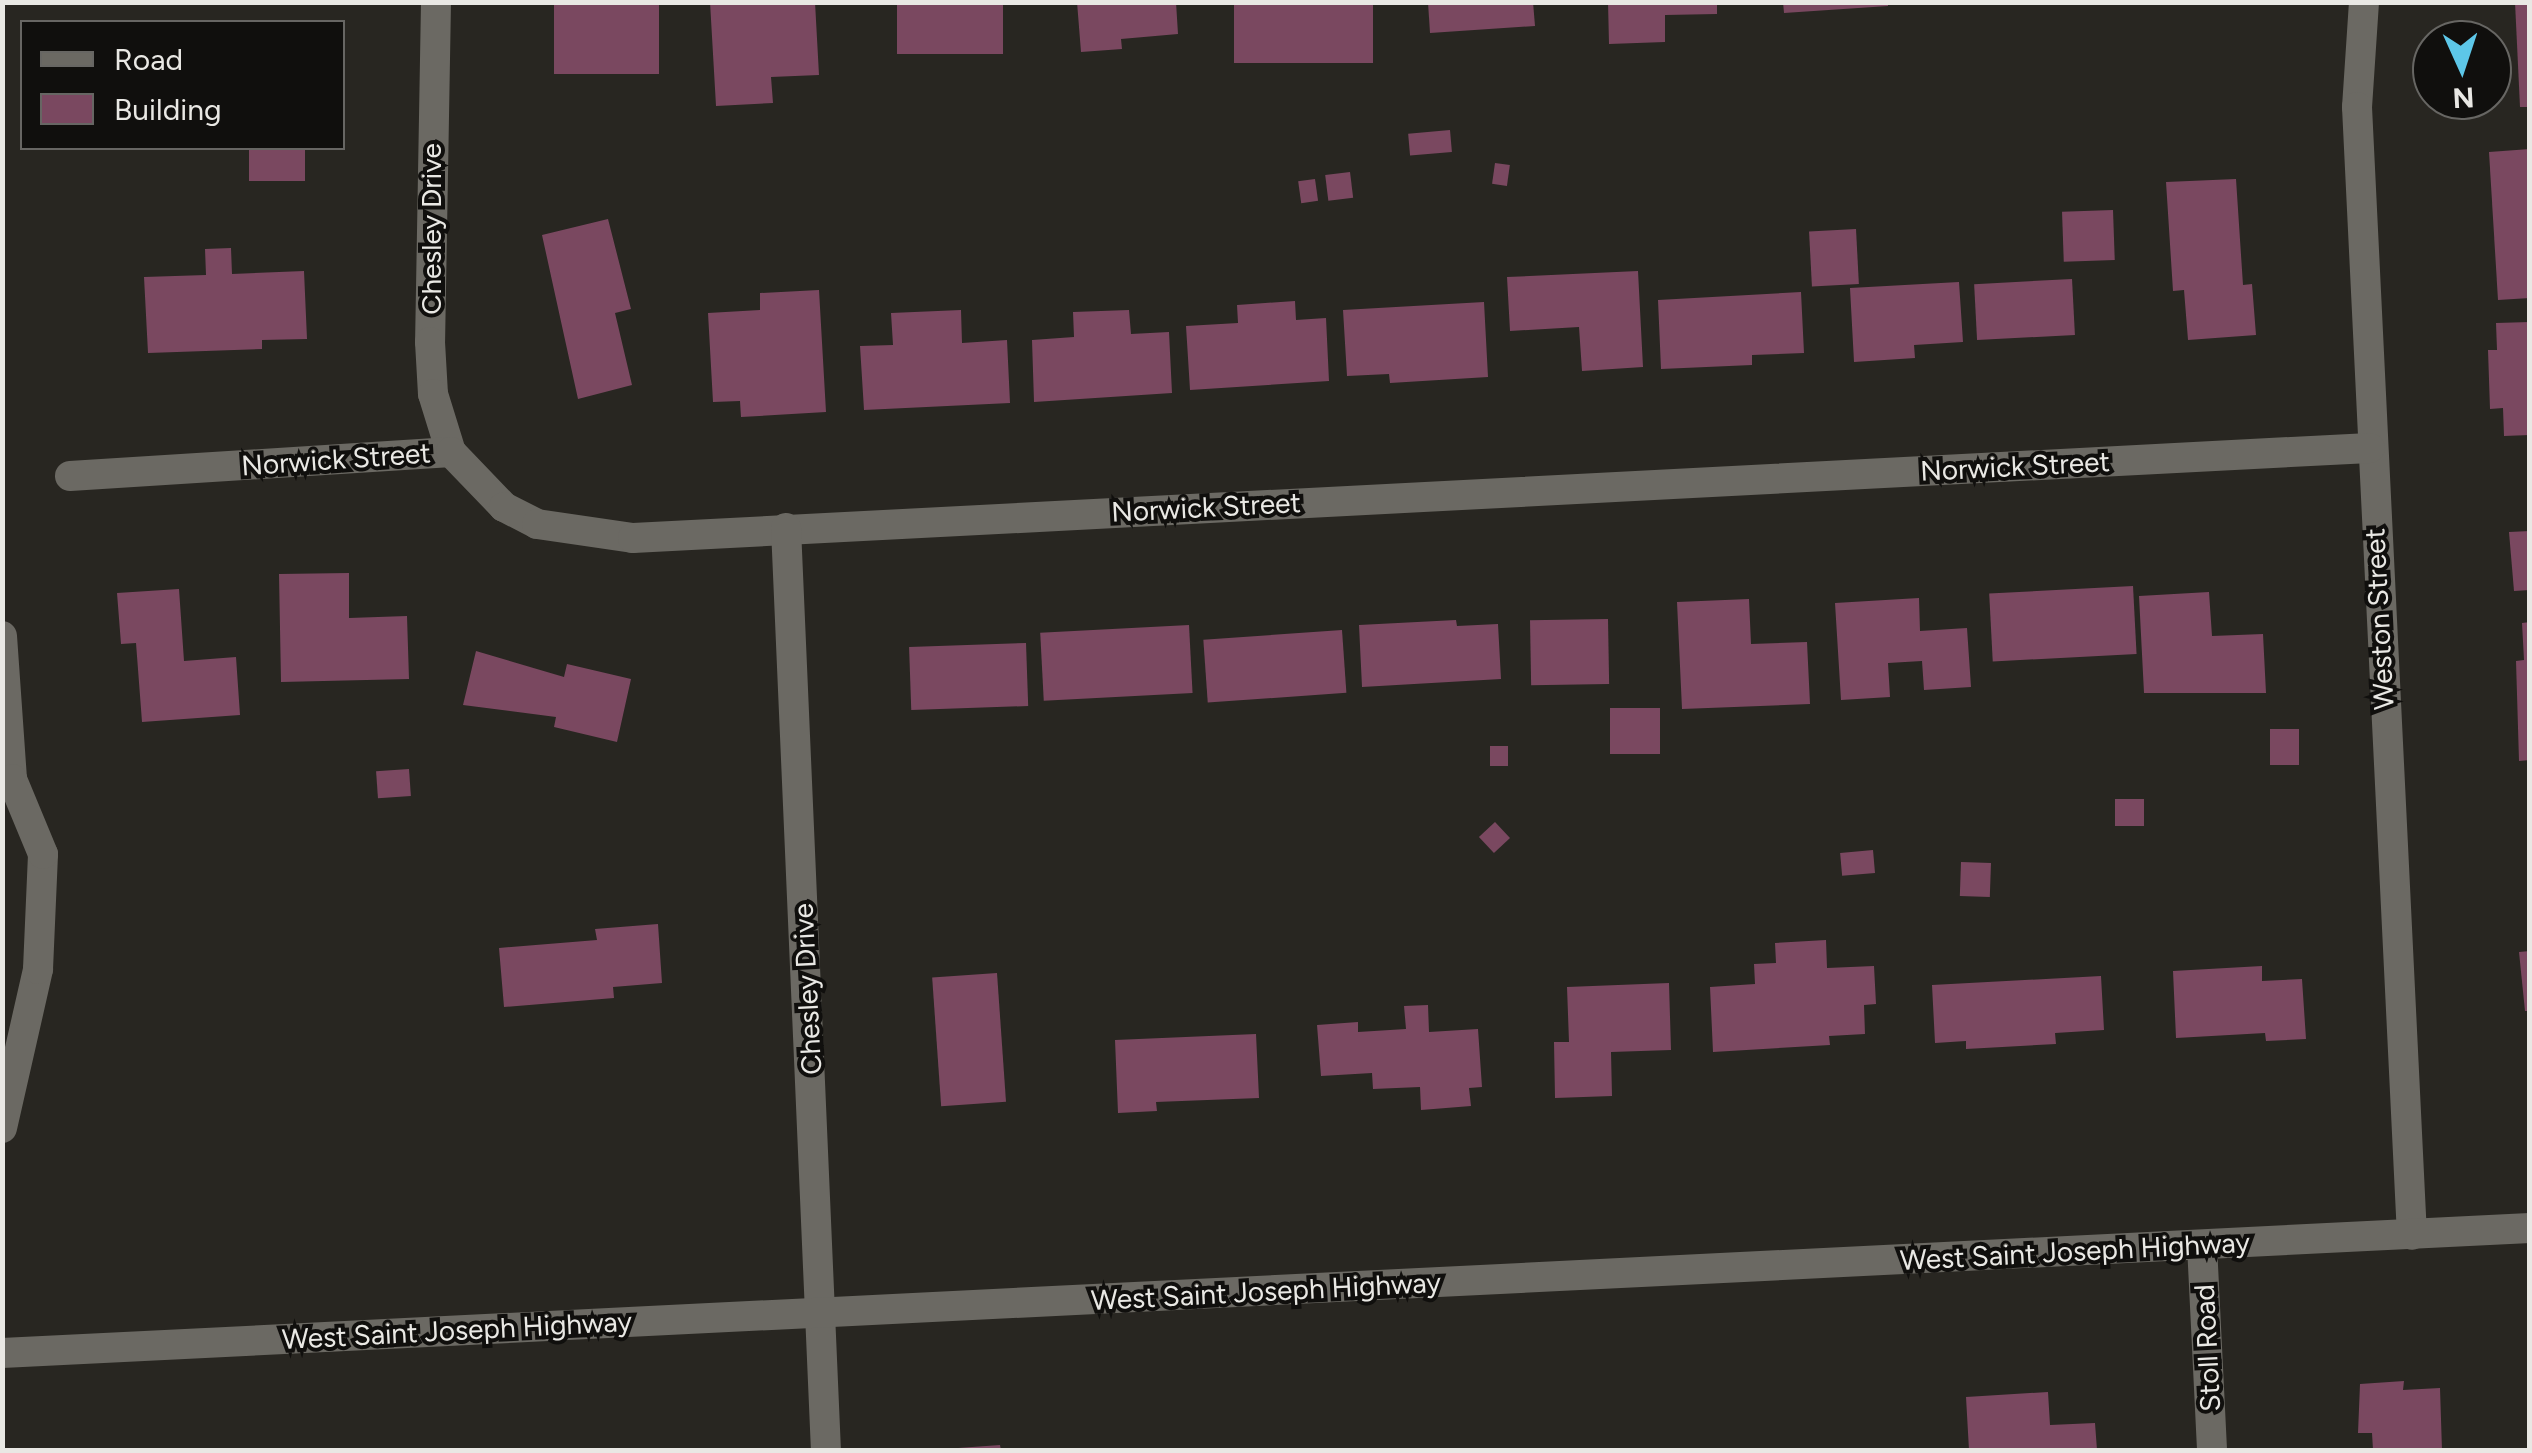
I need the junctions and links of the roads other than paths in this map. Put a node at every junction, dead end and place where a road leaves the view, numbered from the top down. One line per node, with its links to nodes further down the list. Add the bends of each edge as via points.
1 (436, 2): 4 (street, Chesley Drive, via 430,342 433,394)
2 (2364, 2): 3 (street, Weston Street, via 2356,107)
3 (2370, 448): 6 (street, Norwick Street); 11 (street, Weston Street)
4 (451, 452): 5 (street, Norwick Street); 6 (street, Norwick Street, via 504,507 584,535)
5 (70, 476)
6 (786, 528): 13 (street, Chesley Drive)
7 (2, 636): 8 (street)
8 (7, 779): 9 (street, via 43,854 38,970)
9 (2, 1128)
10 (2530, 1228): 11 (street, West Saint Joseph Highway)
11 (2412, 1234): 12 (street, West Saint Joseph Highway)
12 (2202, 1245): 13 (street, West Saint Joseph Highway); 16 (street, Stoll Road)
13 (820, 1313): 14 (street, West Saint Joseph Highway); 15 (street, Chesley Drive)
14 (2, 1353)
15 (826, 1450)
16 (2212, 1450)

